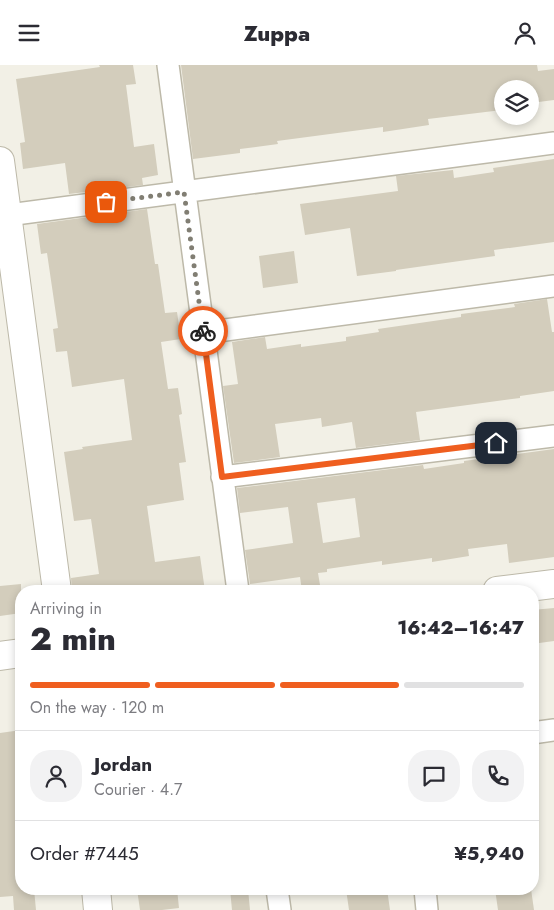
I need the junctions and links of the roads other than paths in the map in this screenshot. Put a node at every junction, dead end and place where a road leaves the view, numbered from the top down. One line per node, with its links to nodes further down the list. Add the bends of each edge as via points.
1 (168, 65): 4 (street)
2 (554, 143): 4 (street)
3 (0, 161): 5 (street)
4 (184, 192): 5 (street); 7 (street)
5 (4, 216): 11 (street)
6 (554, 286): 7 (street)
7 (203, 333): 9 (street)
8 (554, 435): 9 (street)
9 (222, 477): 12 (street)
10 (554, 584): 13 (street)
11 (55, 585)
12 (237, 585)
13 (539, 586)
14 (15, 654): 15 (street)
15 (0, 655)
16 (554, 730): 17 (street)
17 (539, 732)
18 (97, 895): 21 (street)
19 (278, 895): 22 (street)
20 (426, 895): 23 (street)
21 (98, 910)
22 (280, 910)
23 (427, 910)

